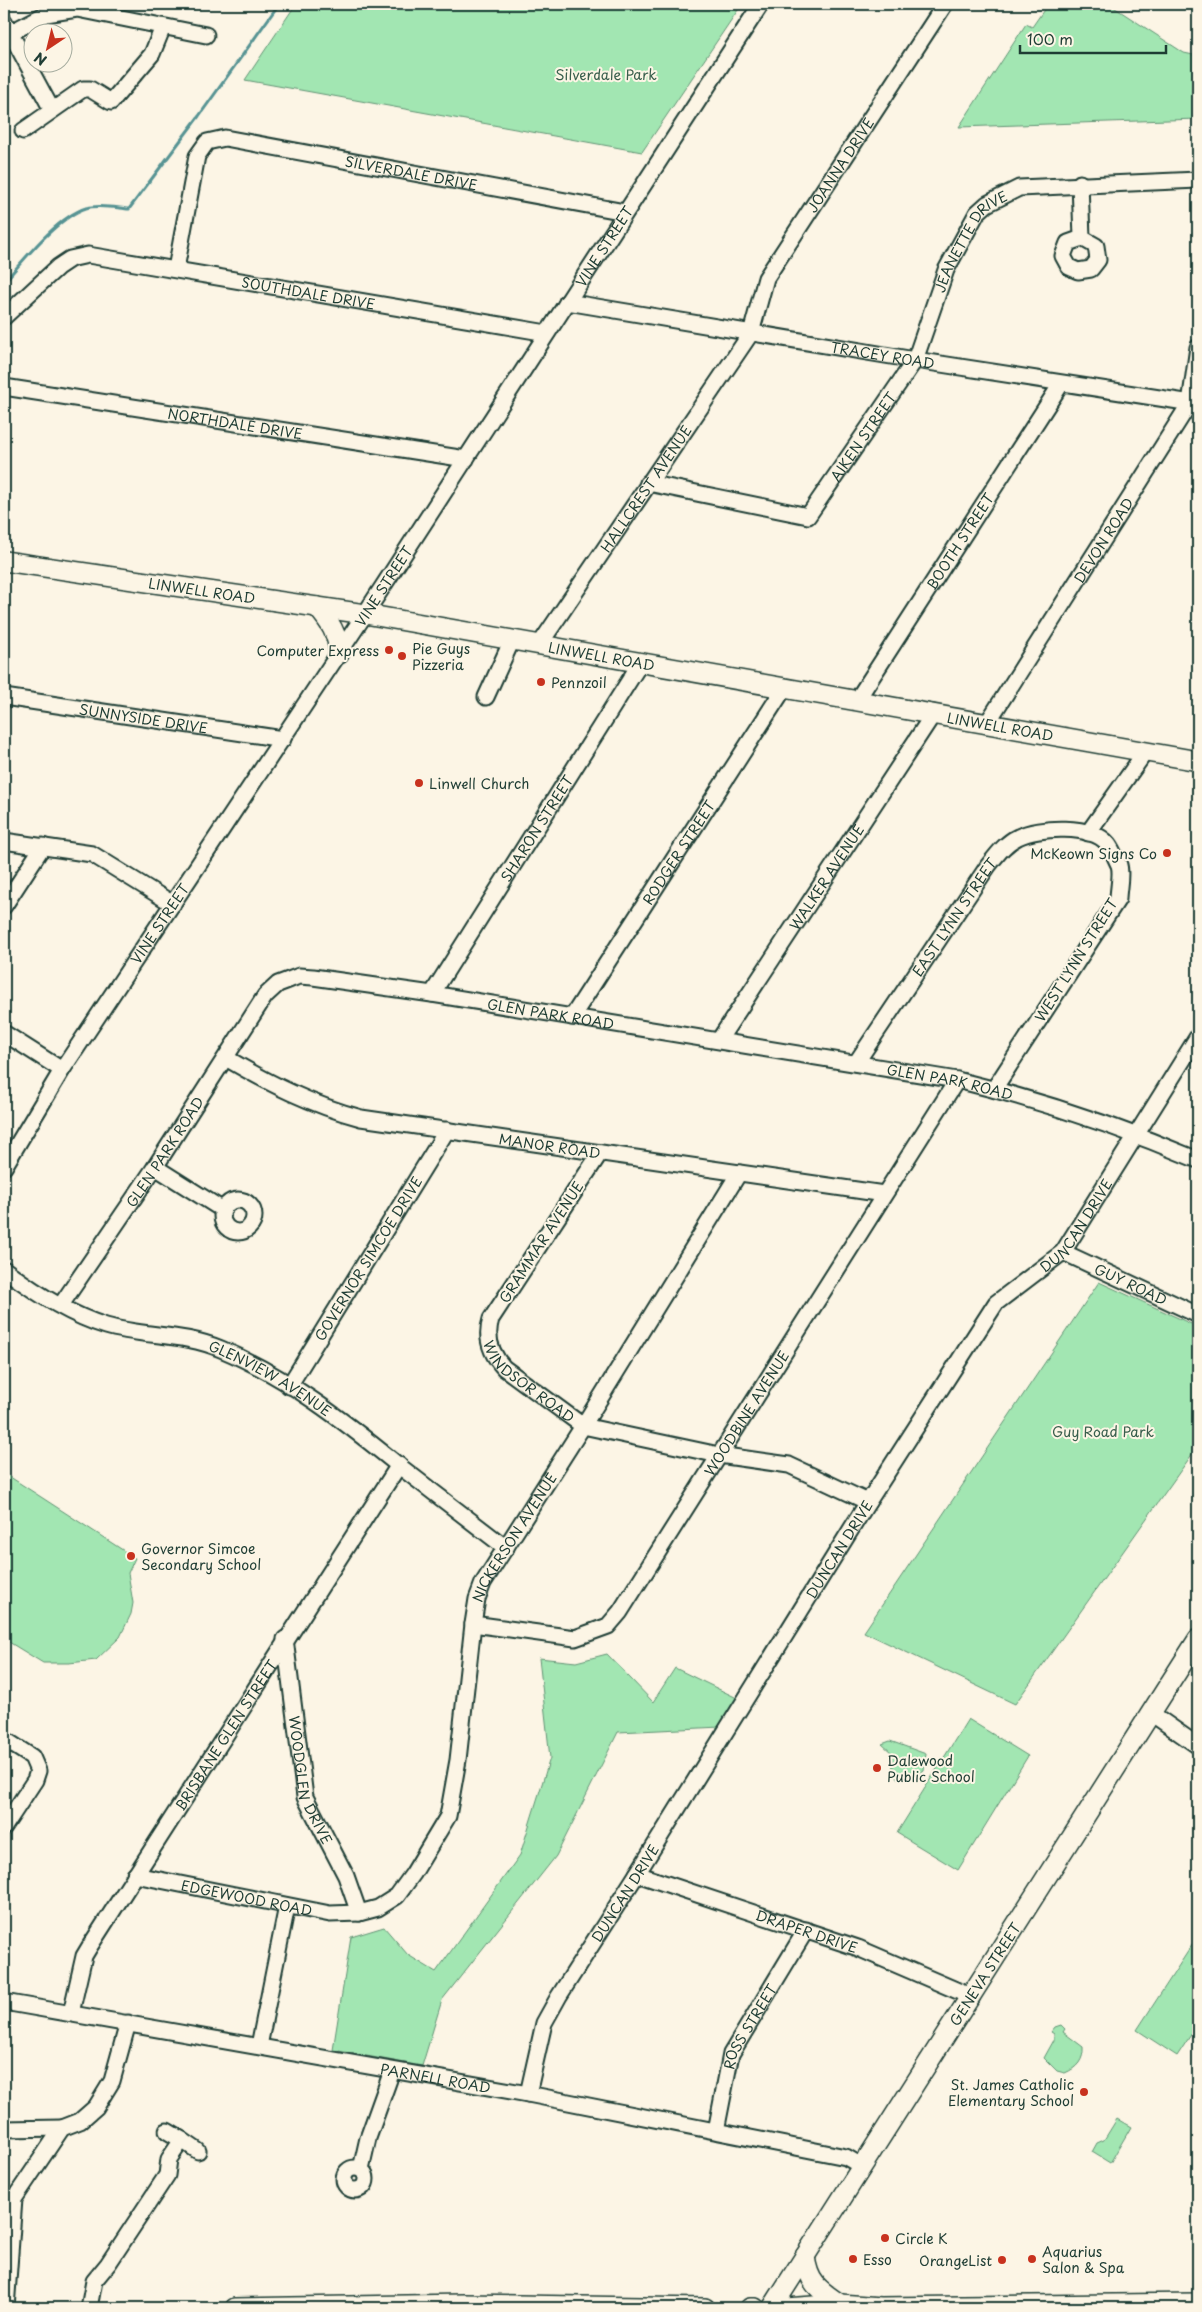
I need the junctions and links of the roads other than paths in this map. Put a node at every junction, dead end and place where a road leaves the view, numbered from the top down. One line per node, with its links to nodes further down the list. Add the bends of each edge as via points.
1 (761, 4): 10 (street, VINE STREET)
2 (945, 4): 16 (street, JOANNA DRIVE, via 766,278)
3 (163, 26): 4 (street, via 77,9 46,14); 5 (street); 6 (street, via 152,54 110,102 90,89 83,89)
4 (7, 27): 6 (street)
5 (206, 35)
6 (52, 110): 7 (street)
7 (24, 131)
8 (1198, 180): 9 (street, JEANETTE DRIVE)
9 (1080, 183): 11 (street); 18 (street, JEANETTE DRIVE, via 1019,188 987,204 977,213 946,270)
10 (625, 212): 12 (street, SILVERDALE DRIVE, via 224,138 207,142 197,156); 13 (street, VINE STREET)
11 (1082, 238)
12 (176, 269): 14 (street, SOUTHDALE DRIVE, via 88,255 70,259 58,266); 15 (street, SOUTHDALE DRIVE)
13 (567, 302): 15 (street, VINE STREET); 16 (street, TRACEY ROAD)
14 (4, 317)
15 (547, 333): 22 (street, VINE STREET)
16 (751, 333): 18 (street, TRACEY ROAD); 23 (street, HALLCREST AVENUE)
17 (1198, 347): 21 (street, DEVON ROAD)
18 (914, 360): 19 (street, TRACEY ROAD); 23 (street, AIKEN STREET, via 808,516)
19 (1061, 384): 21 (street, TRACEY ROAD); 34 (street, BOOTH STREET)
20 (4, 387): 22 (street, NORTHDALE DRIVE)
21 (1194, 404): 36 (street, DEVON ROAD)
22 (466, 459): 26 (street, VINE STREET)
23 (648, 483): 28 (street, HALLCREST AVENUE)
24 (4, 561): 25 (main road, LINWELL ROAD)
25 (317, 607): 26 (main road, LINWELL ROAD); 29 (main road, via 330,622)
26 (365, 614): 27 (main road, LINWELL ROAD); 29 (street, VINE STREET)
27 (512, 640): 28 (main road, LINWELL ROAD); 33 (street)
28 (540, 644): 30 (main road, LINWELL ROAD)
29 (339, 654): 37 (street, VINE STREET)
30 (641, 662): 31 (main road, LINWELL ROAD); 45 (street, SHARON STREET)
31 (785, 687): 34 (main road, LINWELL ROAD); 46 (street, RODGER STREET)
32 (4, 697): 37 (street, SUNNYSIDE DRIVE)
33 (486, 697)
34 (857, 700): 35 (main road, LINWELL ROAD)
35 (934, 713): 36 (main road, LINWELL ROAD); 49 (street, WALKER AVENUE)
36 (986, 725): 38 (main road, LINWELL ROAD)
37 (283, 739): 43 (street, VINE STREET)
38 (1146, 752): 39 (main road, LINWELL ROAD); 40 (street)
39 (1198, 761)
40 (1088, 833): 51 (street, EAST LYNN STREET, via 1060,829 1032,831 1002,849); 54 (street, WEST LYNN STREET, via 1108,843 1120,867 1118,899)
41 (4, 842): 42 (street)
42 (43, 846): 43 (street, via 92,854); 44 (street)
43 (173, 904): 52 (street, VINE STREET)
44 (4, 906)
45 (432, 994): 46 (street, GLEN PARK ROAD); 50 (street, GLEN PARK ROAD, via 299,976 278,984 265,996)
46 (572, 1016): 49 (street, GLEN PARK ROAD)
47 (4, 1033): 52 (street)
48 (1198, 1036): 56 (street, DUNCAN DRIVE)
49 (719, 1040): 51 (street, GLEN PARK ROAD)
50 (226, 1058): 55 (street, MANOR ROAD, via 274,1086 337,1112); 60 (street, GLEN PARK ROAD)
51 (856, 1063): 53 (street, GLEN PARK ROAD)
52 (62, 1070): 59 (street, VINE STREET)
53 (957, 1080): 54 (street, GLEN PARK ROAD); 62 (street, WOODBINE AVENUE)
54 (994, 1089): 56 (street, GLEN PARK ROAD)
55 (447, 1130): 57 (street, MANOR ROAD); 69 (street, GOVERNOR SIMCOE DRIVE)
56 (1137, 1134): 58 (street, GLEN PARK ROAD); 64 (street, DUNCAN DRIVE)
57 (600, 1153): 61 (street, MANOR ROAD); 68 (street, GRAMMAR AVENUE, via 491,1319)
58 (1198, 1160)
59 (4, 1167)
60 (155, 1167): 63 (street); 66 (street, GLEN PARK ROAD)
61 (739, 1173): 62 (street, MANOR ROAD); 70 (street, NICKERSON AVENUE)
62 (884, 1194): 71 (street, WOODBINE AVENUE)
63 (223, 1210)
64 (1063, 1252): 67 (street, GUY ROAD); 73 (street, DUNCAN DRIVE, via 996,1303)
65 (4, 1269): 66 (street, GLENVIEW AVENUE)
66 (61, 1305): 69 (street, GLENVIEW AVENUE, via 108,1326 164,1334 221,1349)
67 (1198, 1315)
68 (487, 1332): 70 (street, WINDSOR ROAD, via 494,1357 504,1368)
69 (289, 1386): 72 (street, GLENVIEW AVENUE, via 326,1409)
70 (583, 1426): 71 (street, WINDSOR ROAD); 74 (street, NICKERSON AVENUE)
71 (719, 1455): 73 (street, WINDSOR ROAD, via 790,1465); 75 (street, WOODBINE AVENUE, via 608,1626 575,1638)
72 (399, 1465): 74 (street, GLENVIEW AVENUE); 76 (street, BRISBANE GLEN STREET)
73 (868, 1502): 82 (street, DUNCAN DRIVE)
74 (506, 1548): 75 (street, NICKERSON AVENUE, via 483,1583)
75 (473, 1624): 85 (street, NICKERSON AVENUE, via 458,1760 448,1816 397,1896 378,1908)
76 (286, 1639): 83 (street, BRISBANE GLEN STREET); 85 (street, WOODGLEN DRIVE, via 305,1797 346,1876)
77 (1198, 1639): 78 (main road, GENEVA STREET)
78 (1151, 1713): 80 (street); 87 (main road, GENEVA STREET)
79 (4, 1739): 81 (street, via 32,1757 38,1771)
80 (1198, 1746)
81 (4, 1827)
82 (637, 1874): 86 (street, DRAPER DRIVE); 93 (street, DUNCAN DRIVE, via 544,2023)
83 (135, 1875): 84 (street, EDGEWOOD ROAD); 89 (street, BRISBANE GLEN STREET, via 84,1956)
84 (287, 1906): 85 (street, EDGEWOOD ROAD, via 330,1914); 91 (street)
85 (359, 1913)
86 (806, 1930): 87 (street, DRAPER DRIVE); 97 (street, ROSS STREET, via 731,2054)
87 (972, 1996): 100 (main road, GENEVA STREET)
88 (4, 2002): 89 (street, PARNELL ROAD)
89 (72, 2013): 90 (street, PARNELL ROAD)
90 (128, 2023): 91 (street, PARNELL ROAD); 94 (street, via 112,2081 96,2107 80,2121)
91 (259, 2046): 92 (street, PARNELL ROAD)
92 (392, 2070): 93 (street, PARNELL ROAD); 101 (street, via 368,2138)
93 (528, 2094): 97 (street, PARNELL ROAD)
94 (62, 2128): 95 (street); 106 (street, via 14,2198)
95 (4, 2129)
96 (167, 2130): 98 (street)
97 (716, 2131): 100 (street, PARNELL ROAD, via 846,2157)
98 (182, 2140): 99 (street); 107 (street, via 169,2159 167,2175 94,2281)
99 (198, 2151)
100 (863, 2167): 102 (main road, GENEVA STREET)
101 (361, 2169)
102 (806, 2256): 104 (main road, via 810,2278 816,2287); 112 (main road, GENEVA STREET)
103 (1198, 2303): 104 (main road, via 881,2307)
104 (840, 2304): 113 (main road)
105 (464, 2306): 108 (main road); 109 (main road)
106 (6, 2308)
107 (89, 2308)
108 (235, 2308)
109 (705, 2308)
110 (750, 2308): 111 (main road)
111 (755, 2308)
112 (772, 2308)
113 (786, 2308)

